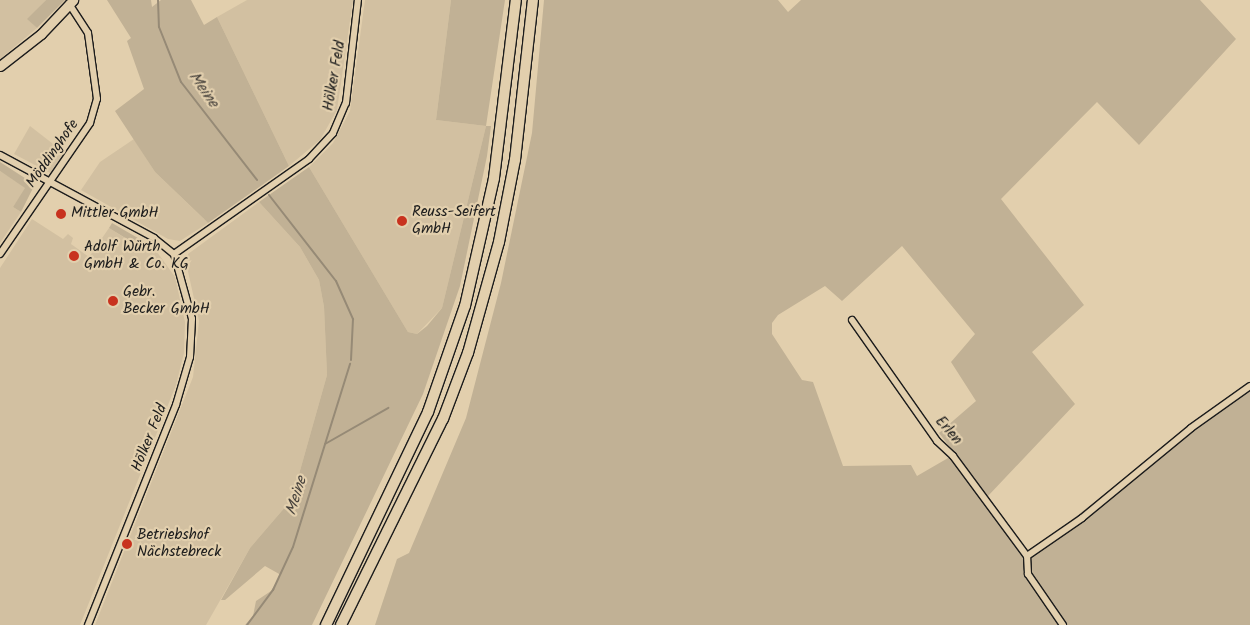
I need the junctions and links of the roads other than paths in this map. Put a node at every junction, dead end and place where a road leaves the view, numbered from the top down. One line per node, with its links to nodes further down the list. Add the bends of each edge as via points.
1 (358, 0): 9 (street, Hölker Feld, via 347,96 333,133 309,159)
2 (516, 0): 14 (highway, via 502,125 483,238 428,412)
3 (533, 0): 15 (highway, via 515,160 499,242 468,353 443,419)
4 (71, 2): 5 (main road, via 40,34); 7 (street, Möddinghofe, via 88,33 96,99 90,123)
5 (0, 66)
6 (0, 155): 7 (street)
7 (49, 181): 8 (street, Möddinghofe); 9 (street, via 154,238)
8 (0, 254)
9 (174, 254): 13 (street, Hölker Feld, via 192,319 190,357 176,405)
10 (852, 320): 12 (street, Erlen, via 937,441 953,456)
11 (1250, 386): 12 (street, via 1191,428 1082,518)
12 (1027, 556): 16 (street, Erlen, via 1028,574)
13 (88, 625)
14 (326, 625)
15 (341, 625)
16 (1064, 625)

